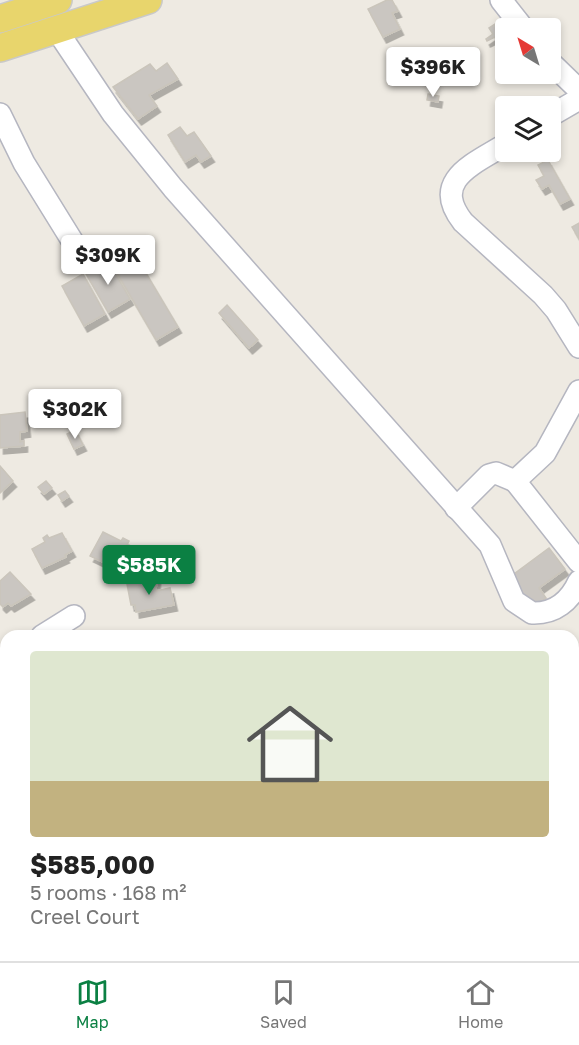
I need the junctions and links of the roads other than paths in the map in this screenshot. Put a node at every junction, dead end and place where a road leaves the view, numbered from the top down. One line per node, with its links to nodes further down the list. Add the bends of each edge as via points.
1 (58, 0): 5 (main road)
2 (148, 0): 6 (main road)
3 (501, 0): 4 (street)
4 (515, 18)
5 (0, 19)
6 (56, 28): 7 (main road); 18 (street, via 113,114 173,188)
7 (0, 48)
8 (561, 73): 9 (street)
9 (579, 90)
10 (579, 99): 11 (street)
11 (561, 110)
12 (0, 114): 14 (street, via 24,163)
13 (495, 151): 15 (street, via 459,173 453,183 454,206 463,222 556,310)
14 (76, 248)
15 (579, 347)
16 (579, 392): 17 (street, via 545,453)
17 (515, 481): 18 (street, via 496,473 489,475); 19 (street)
18 (456, 508): 20 (street, via 493,549 510,594 525,610 541,614 554,609 569,598)
19 (579, 562)
20 (579, 581)
21 (74, 616): 22 (street)
22 (52, 630)

